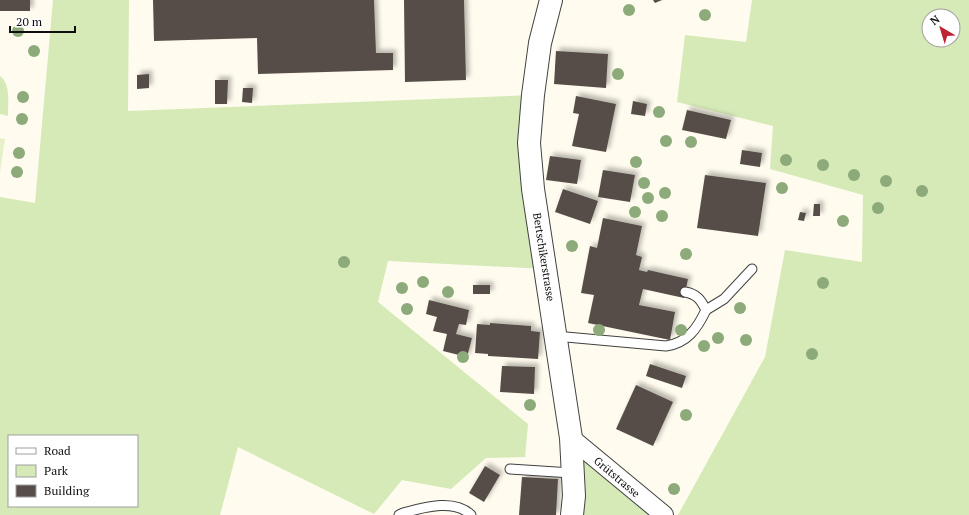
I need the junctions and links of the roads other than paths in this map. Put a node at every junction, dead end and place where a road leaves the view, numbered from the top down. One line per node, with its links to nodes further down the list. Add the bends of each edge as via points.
1 (551, 0): 5 (street, Bertschikerstrasse, via 540,43 532,95 530,143 533,189)
2 (752, 269): 4 (lane, via 724,299)
3 (686, 292): 4 (lane, via 698,297)
4 (706, 310): 5 (lane, via 694,331 682,342 674,345)
5 (555, 336): 6 (street, Bertschikerstrasse)
6 (571, 438): 8 (street, Bertschikerstrasse); 12 (street, Grütstrasse)
7 (510, 469): 8 (lane)
8 (572, 473): 11 (street, Bertschikerstrasse)
9 (399, 515): 10 (lane, via 438,505 455,507)
10 (471, 515)
11 (572, 515)
12 (664, 515)

